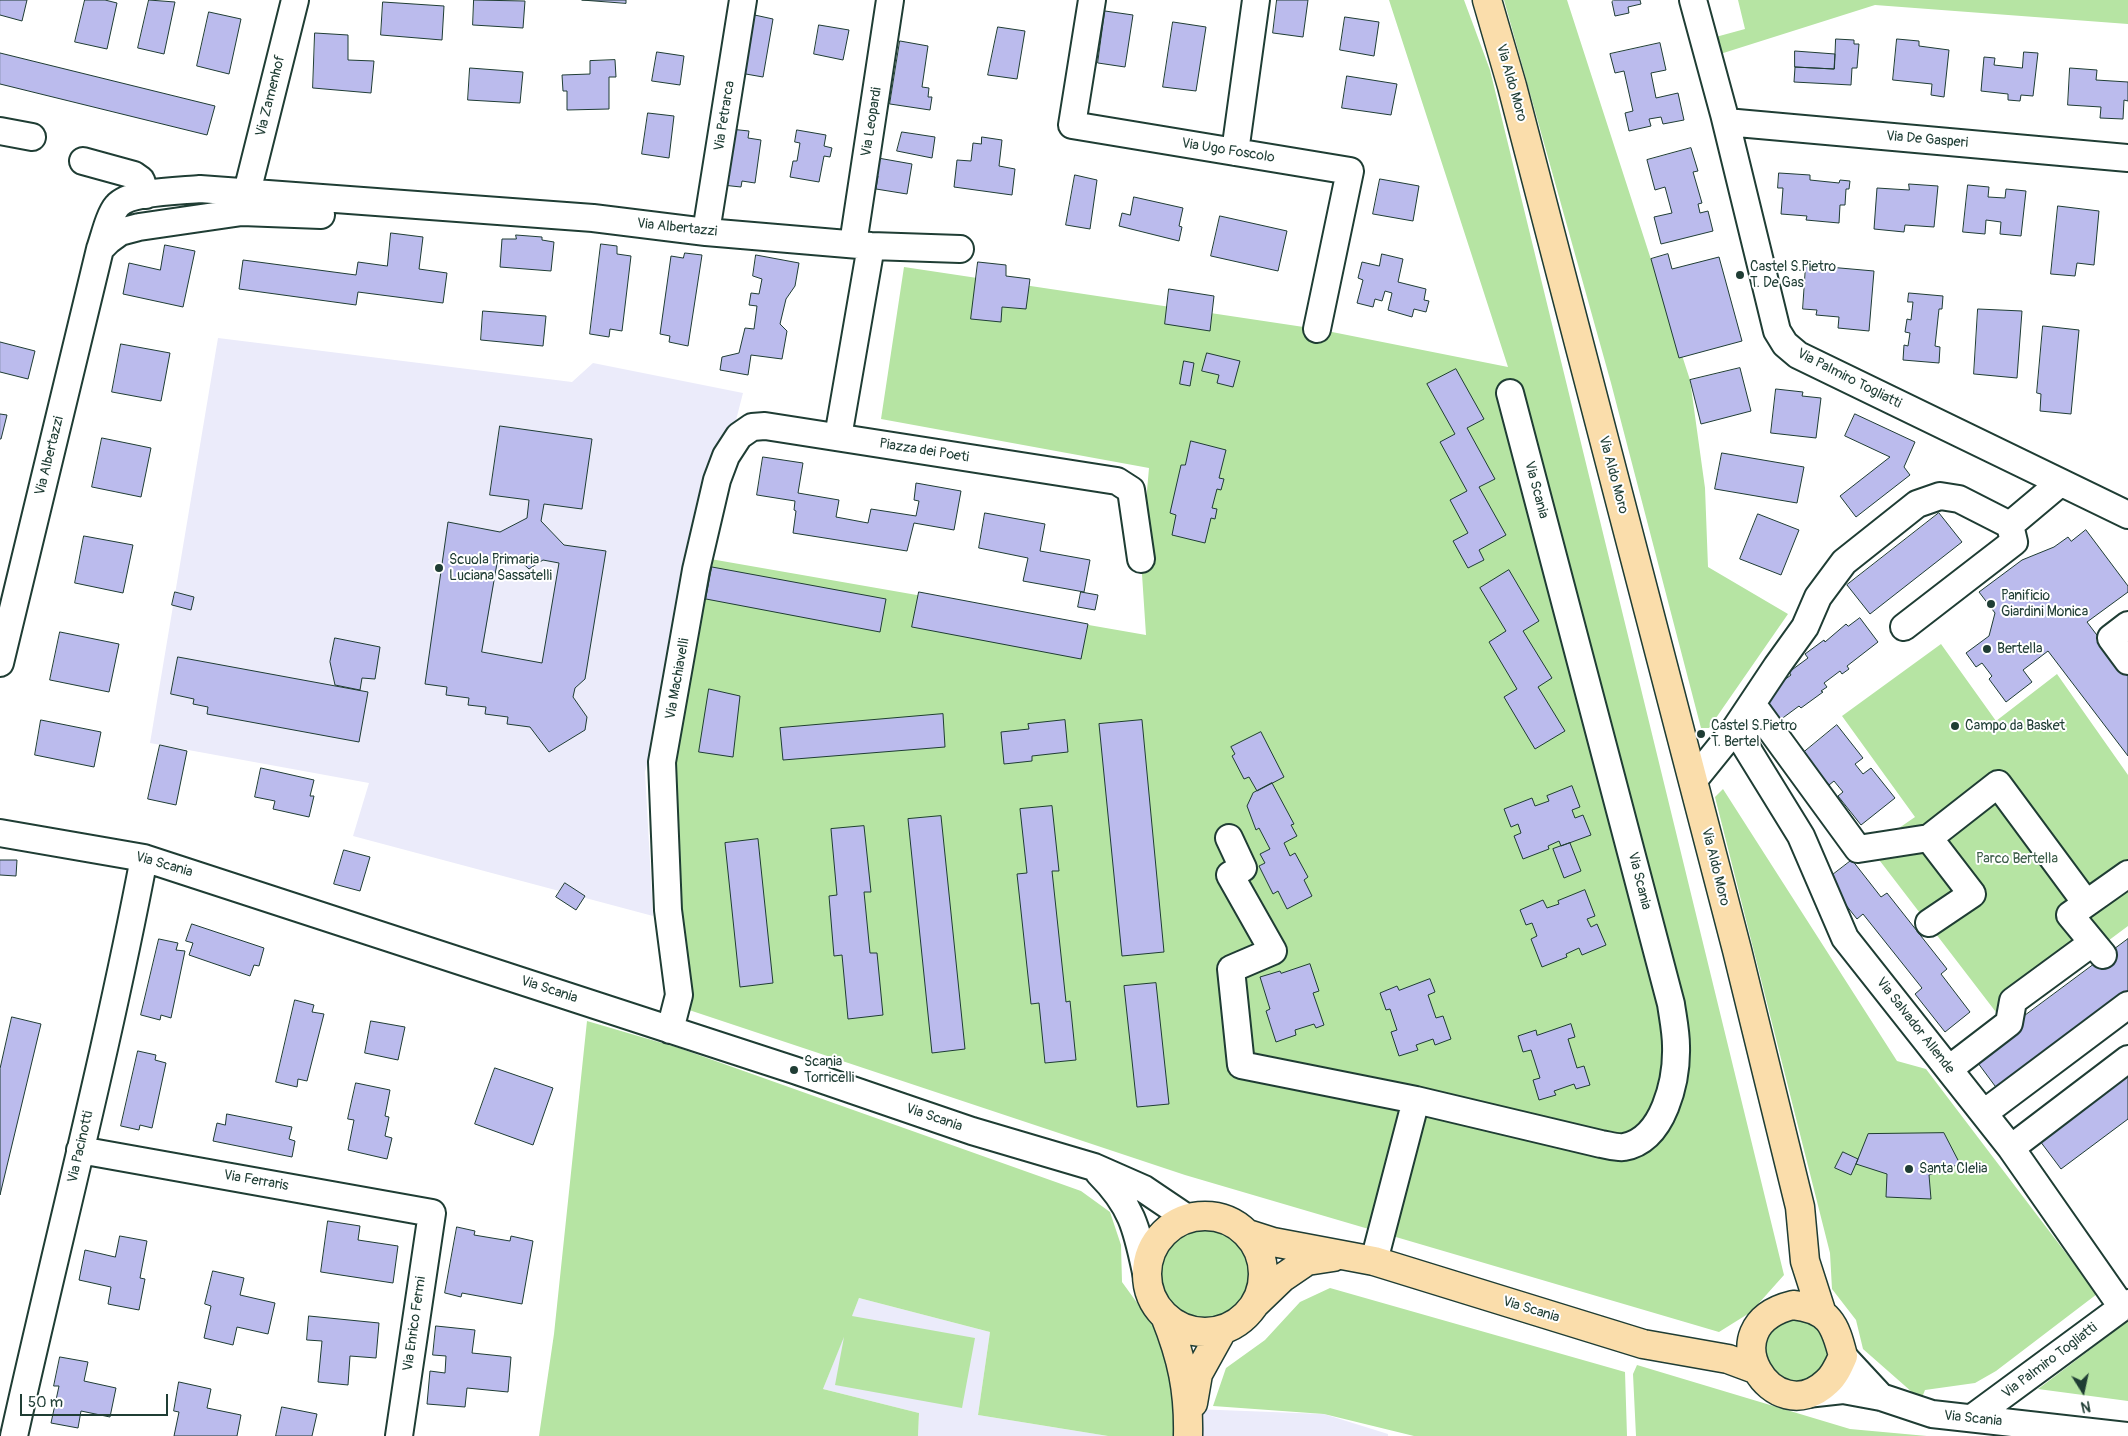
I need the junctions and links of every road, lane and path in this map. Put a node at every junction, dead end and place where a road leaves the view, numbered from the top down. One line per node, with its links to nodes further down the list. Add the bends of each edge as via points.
1 (294, 0): 15 (street, Via Zamenhof)
2 (743, 0): 16 (street, Via Petrarca)
3 (890, 0): 17 (street, Via Leopardi)
4 (1092, 0): 11 (street, Via Ugo Foscolo, via 1072,125)
5 (1256, 0): 11 (street)
6 (1487, 0): 32 (main road, Via Aldo Moro)
7 (1693, 0): 8 (street, Via Palmiro Togliatti)
8 (1726, 122): 12 (street, Via De Gasperi); 23 (street, Via Palmiro Togliatti, via 1777,331 1785,344 1798,355)
9 (0, 131): 10 (street)
10 (32, 137)
11 (1235, 152): 20 (street, Via Ugo Foscolo, via 1350,171)
12 (2128, 158)
13 (83, 161): 14 (street, via 134,175 141,180)
14 (146, 195): 15 (street, Via Albertazzi, via 200,189); 19 (street, Via Albertazzi, via 126,199 117,206)
15 (245, 203): 16 (street, Via Albertazzi, via 395,204 593,218); 19 (street, Via Albertazzi, via 120,232)
16 (706, 232): 17 (street, Via Albertazzi)
17 (862, 245): 18 (street, Via Albertazzi); 22 (street)
18 (960, 249)
19 (100, 250): 30 (street, Via Albertazzi)
20 (1317, 329)
21 (1510, 393): 45 (street, Via Scania, via 1671,1004 1676,1046 1674,1072 1661,1118 1649,1135 1623,1148)
22 (838, 437): 26 (street, Piazza dei Poeti, via 1117,481 1131,490); 42 (street, Via Machiavelli, via 752,427 739,436 726,456 717,480 696,570 662,762 668,910 679,995)
23 (2060, 483): 24 (street, Via Palmiro Togliatti); 25 (street)
24 (2128, 515)
25 (2010, 526): 28 (street, via 2014,542); 31 (street, via 1959,499 1940,496 1917,504 1844,562 1818,597 1805,627 1777,666)
26 (1140, 559)
27 (2128, 625): 29 (street, via 2111,638)
28 (1904, 627)
29 (2128, 661)
30 (0, 663)
31 (1735, 739): 32 (street); 33 (street); 36 (street, via 1758,712 1858,848); 44 (street, Via Salvador Allende, via 1801,836 1845,938)
32 (1685, 750): 33 (main road, Via Aldo Moro)
33 (1693, 781): 55 (main road, Via Aldo Moro, via 1800,1207)
34 (0, 834): 37 (street, Via Scania)
35 (1228, 838): 45 (street, Via Scania, via 1243,868 1230,876 1273,951 1231,969 1241,1065)
36 (1929, 838): 39 (street, via 1998,784); 40 (street, via 1972,894)
37 (144, 858): 42 (street, Via Scania); 48 (street, Via Pacinotti, via 124,963)
38 (2128, 874): 39 (street)
39 (2086, 903): 44 (street, via 2070,914 2097,949 2012,1001 2009,1023)
40 (1929, 923)
41 (2128, 1005): 46 (street)
42 (670, 1030): 49 (street, Via Scania, via 972,1131 1094,1167)
43 (2128, 1059): 47 (street)
44 (1949, 1069): 46 (street, Via Salvador Allende)
45 (1416, 1100): 54 (street)
46 (1984, 1113): 47 (street, Via Salvador Allende)
47 (2011, 1148): 58 (street, Via Salvador Allende)
48 (80, 1150): 50 (street, Via Ferraris); 71 (street, Via Pacinotti)
49 (1118, 1185): 51 (street, Via Scania, via 1144,1189); 56 (street, Via Scania, via 1136,1228)
50 (432, 1213): 72 (street, Via Enrico Fermi)
51 (1187, 1218): 52 (main road, Via Scania, via 1220,1217); 56 (main road, Via Scania, via 1170,1227 1157,1241 1149,1258)
52 (1248, 1234): 53 (main road, Via Scania, via 1273,1242); 57 (main road, Via Scania, via 1259,1250 1264,1268 1262,1287)
53 (1345, 1255): 54 (main road, Via Scania); 57 (main road, Via Scania, via 1307,1261 1282,1278)
54 (1374, 1261): 64 (main road, Via Scania, via 1606,1334)
55 (1805, 1262): 59 (main road, Via Scania); 60 (main road, Via Aldo Moro)
56 (1147, 1277): 61 (main road, Via Scania, via 1149,1291)
57 (1255, 1304): 63 (main road, Via Scania, via 1236,1324)
58 (2125, 1305): 69 (street, Via Palmiro Togliatti)
59 (1778, 1309): 60 (main road, via 1793,1305 1808,1307); 62 (main road, Via Scania)
60 (1822, 1314): 65 (main road, Via Scania, via 1832,1322 1838,1334)
61 (1165, 1316): 63 (main road, Via Scania, via 1192,1330 1208,1332); 70 (main road, via 1179,1350 1185,1378)
62 (1757, 1328): 64 (main road, Via Scania, via 1729,1341); 66 (main road, via 1751,1355)
63 (1223, 1329): 70 (main road, via 1198,1374)
64 (1688, 1353): 66 (main road, Via Scania)
65 (1843, 1356): 67 (main road, via 1828,1382); 68 (street, Via Scania)
66 (1755, 1369): 67 (main road, Via Scania, via 1771,1388 1782,1393)
67 (1806, 1394): 68 (street, Via Scania, via 1843,1390)
68 (1880, 1397): 69 (street, Via Scania, via 1932,1414)
69 (1972, 1418): 73 (street, Via Scania)
70 (1188, 1432)
71 (14, 1436)
72 (399, 1436)
73 (2128, 1436)

